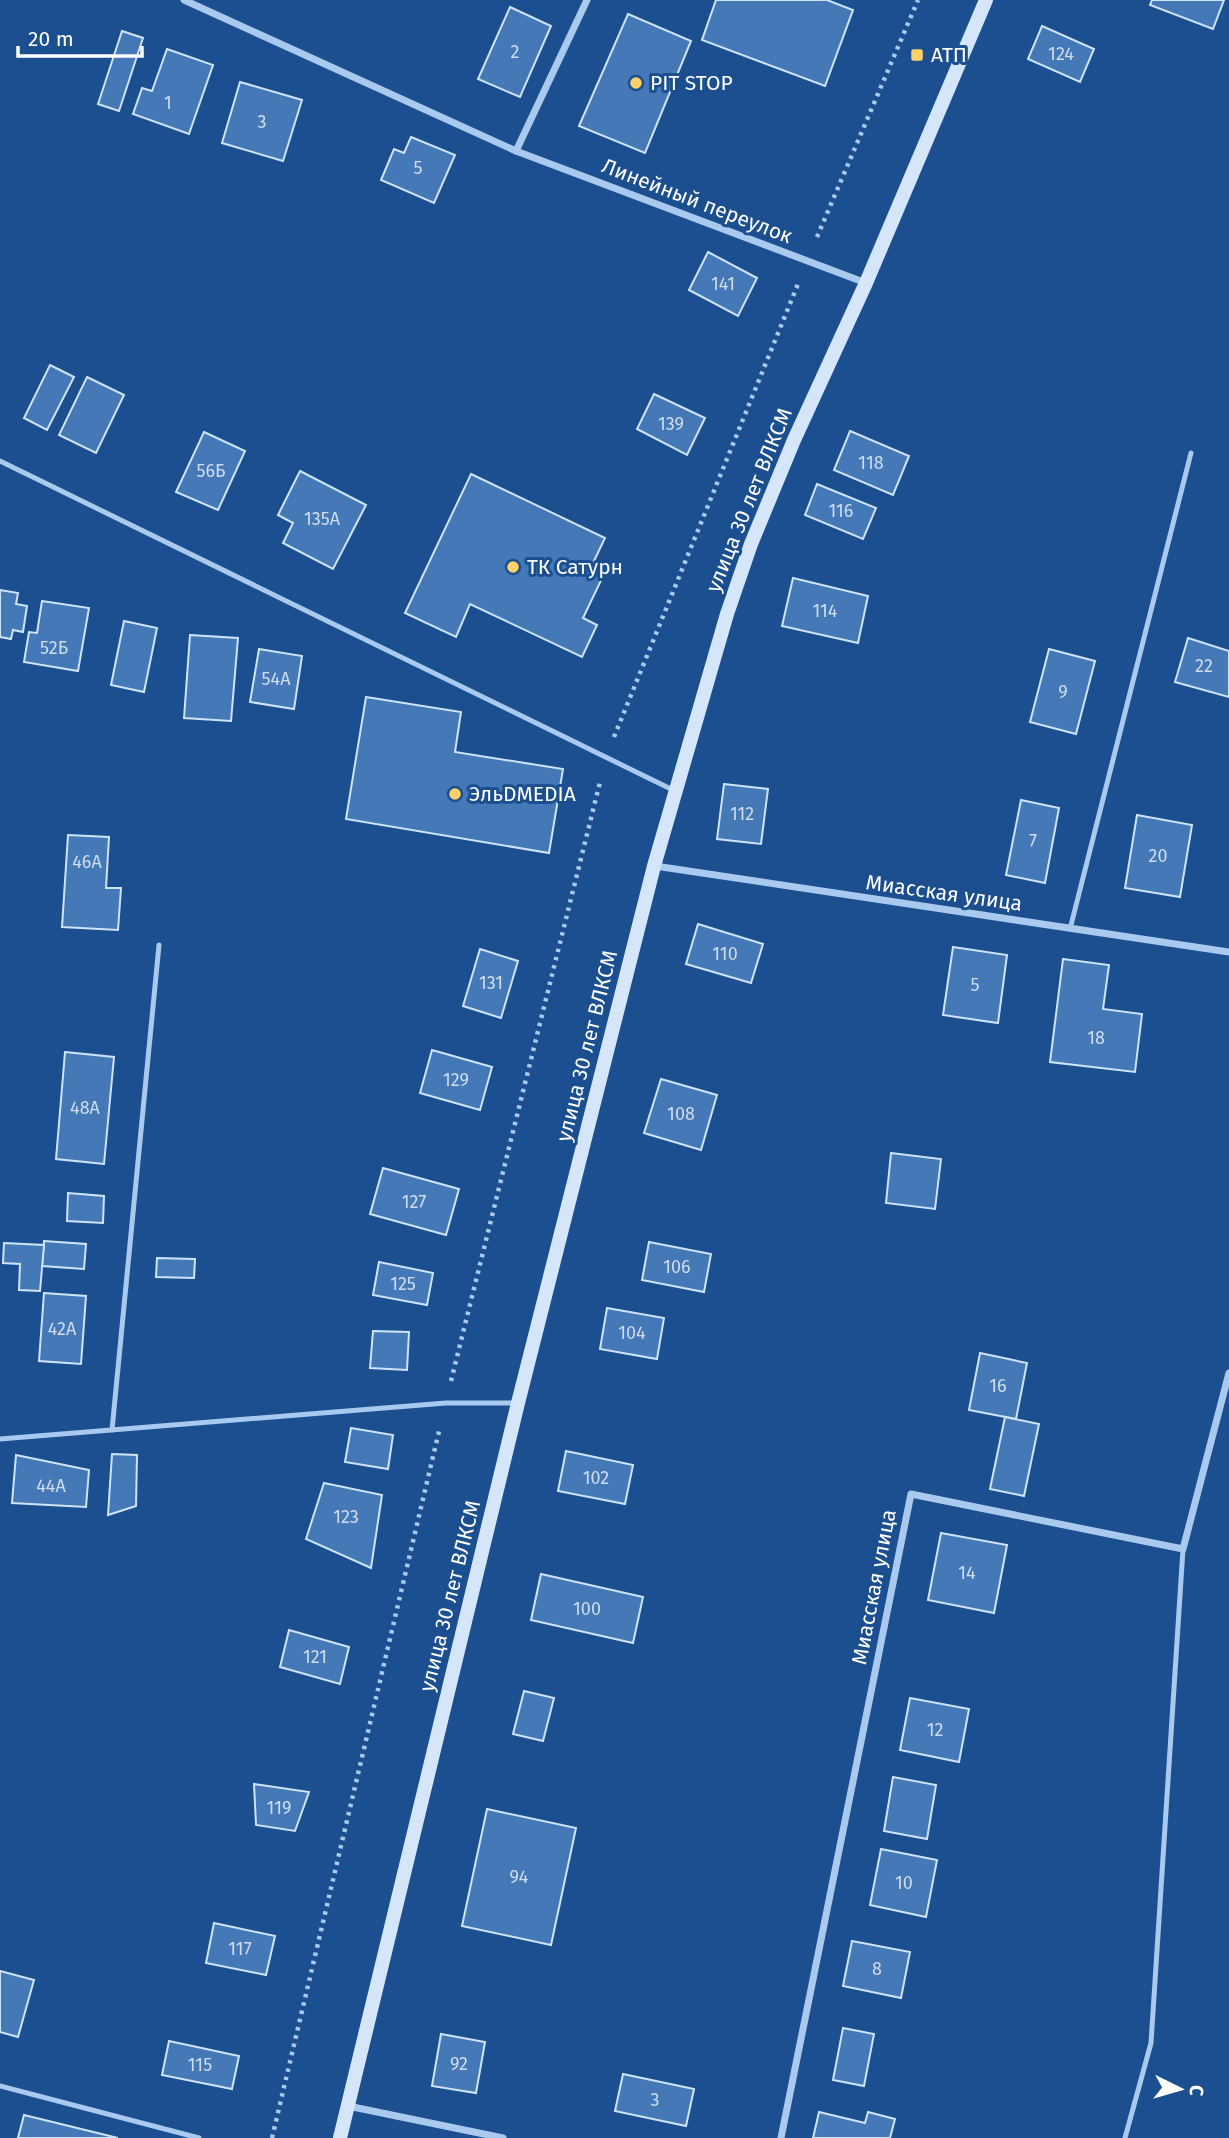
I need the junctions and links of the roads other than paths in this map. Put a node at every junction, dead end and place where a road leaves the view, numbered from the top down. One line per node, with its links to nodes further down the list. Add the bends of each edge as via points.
1 (184, 0): 4 (street, Линейный переулок)
2 (587, 0): 4 (street)
3 (986, 0): 5 (main road, улица 30 лет ВЛКСМ)
4 (516, 151): 5 (street, Линейный переулок)
5 (866, 283): 8 (main road, улица 30 лет ВЛКСМ, via 751,544)
6 (1191, 453): 10 (lane)
7 (0, 461): 8 (lane)
8 (676, 792): 9 (main road, улица 30 лет ВЛКСМ)
9 (654, 866): 10 (street, Миасская улица); 14 (main road, улица 30 лет ВЛКСМ)
10 (1070, 929): 12 (street, Миасская улица)
11 (159, 945): 15 (lane)
12 (1229, 952)
13 (1229, 1373): 17 (street)
14 (518, 1403): 15 (lane, via 446,1403); 19 (main road, улица 30 лет ВЛКСМ)
15 (112, 1430): 16 (lane)
16 (0, 1439)
17 (1183, 1549): 23 (street, Миасская улица, via 911,1494); 24 (lane, via 1151,2043)
18 (0, 2086): 20 (lane)
19 (348, 2106): 21 (main road, улица 30 лет ВЛКСМ); 22 (street)
20 (199, 2138)
21 (340, 2138)
22 (503, 2138)
23 (781, 2138)
24 (1125, 2138)

